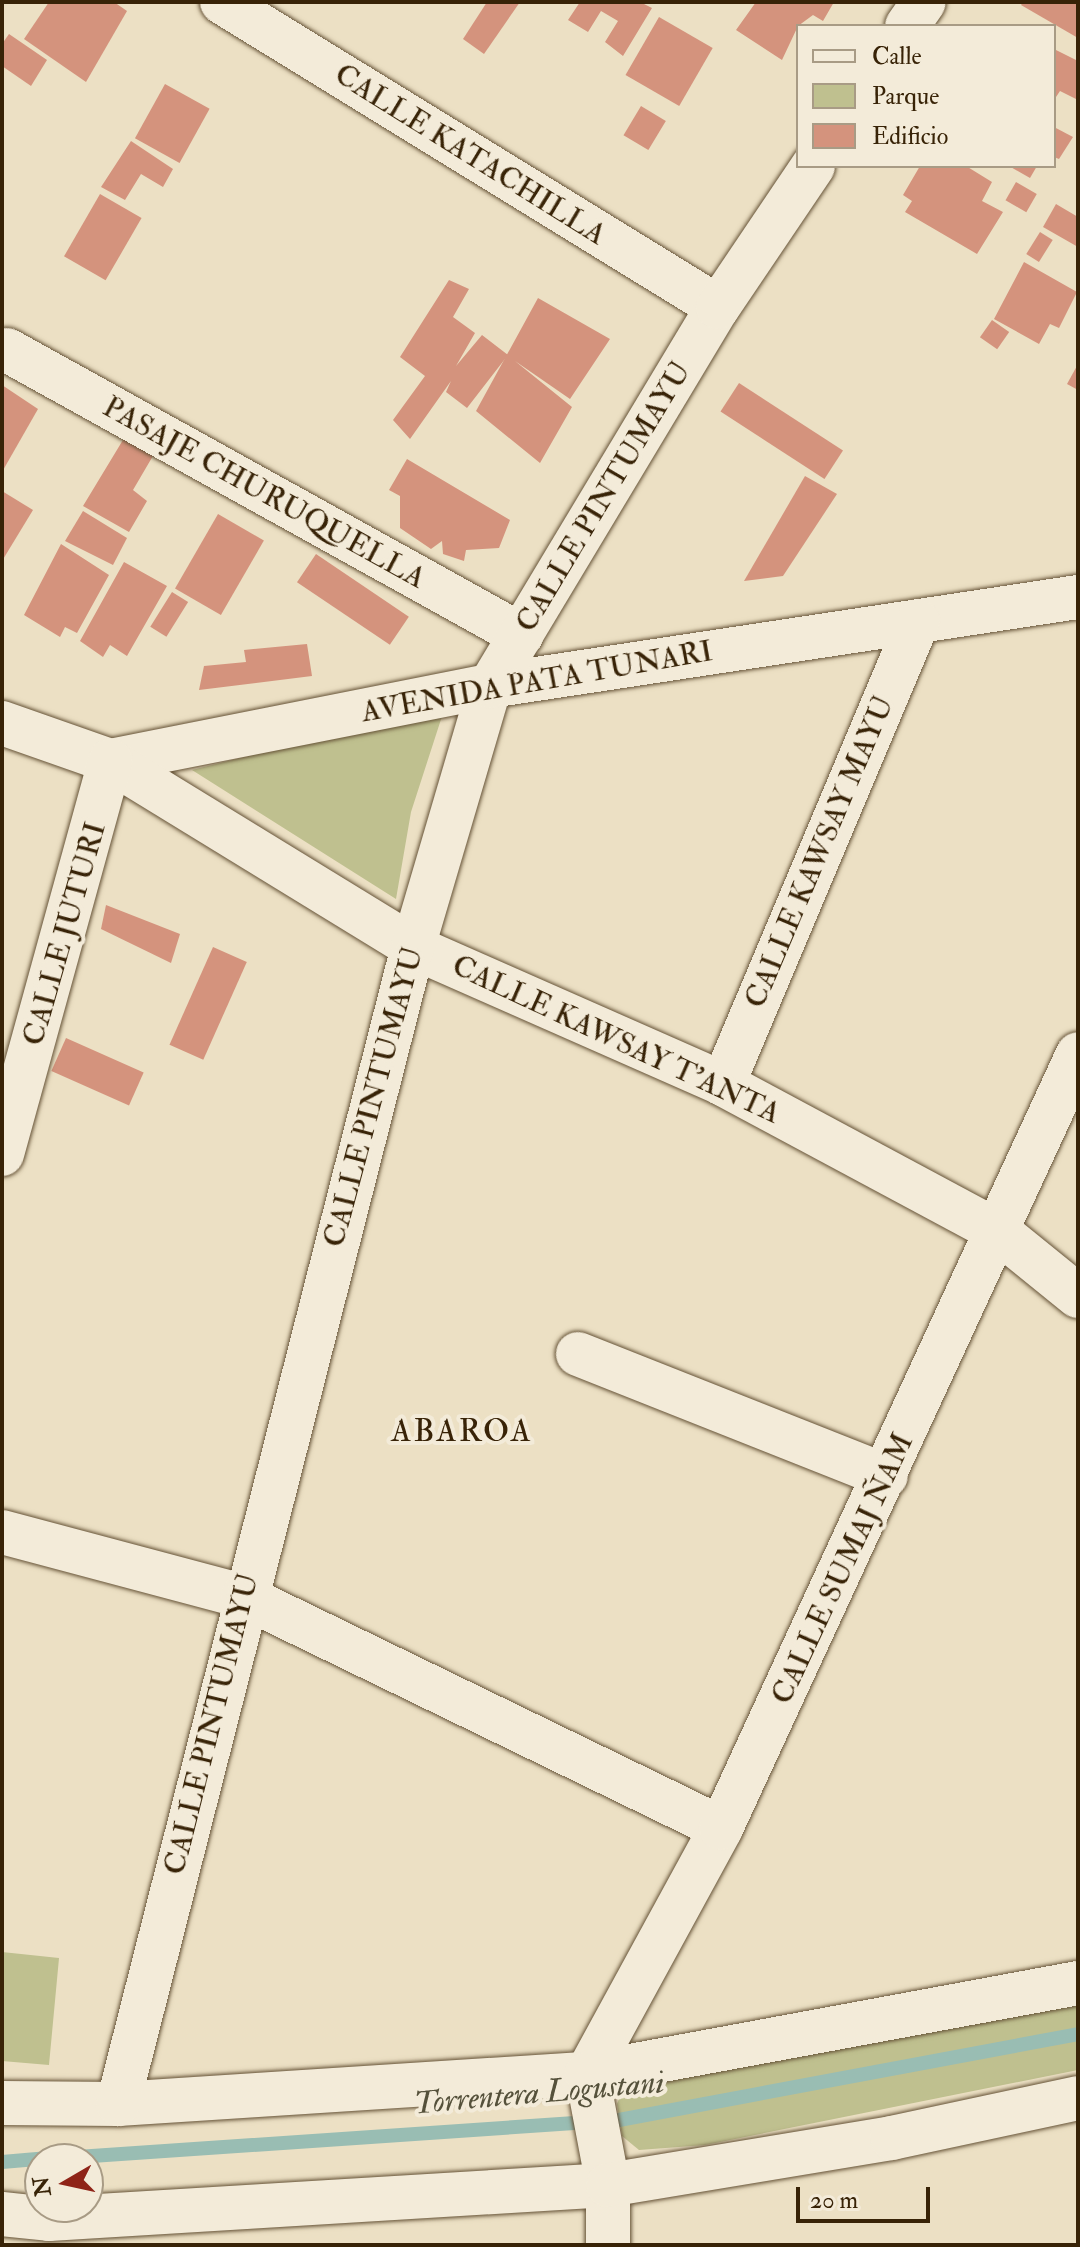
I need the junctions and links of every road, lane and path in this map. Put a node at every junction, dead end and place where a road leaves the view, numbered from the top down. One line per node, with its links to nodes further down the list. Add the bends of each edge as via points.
1 (222, 2): 5 (street, CALLE KATACHILLA)
2 (924, 2): 3 (street)
3 (908, 24)
4 (812, 168): 5 (street, CALLE PINTUMAYU)
5 (718, 307): 9 (street, CALLE PINTUMAYU)
6 (7, 350): 9 (street, PASAJE CHURUQUELLA)
7 (1078, 597): 8 (street, AVENIDA PATA TUNARI)
8 (918, 621): 10 (street, AVENIDA PATA TUNARI); 15 (street, CALLE KAWSAY MAYU)
9 (521, 635): 10 (street, CALLE PINTUMAYU)
10 (490, 686): 12 (street, AVENIDA PATA TUNARI); 13 (street, CALLE PINTUMAYU)
11 (2, 723): 12 (street)
12 (110, 761): 13 (street, CALLE KAWSAY T'ANTA); 16 (street, CALLE JUTURI)
13 (413, 947): 15 (street, CALLE KAWSAY T'ANTA); 22 (street, CALLE PINTUMAYU)
14 (1078, 1054): 17 (street, CALLE SUMAJ ÑAM)
15 (723, 1084): 17 (street, CALLE KAWSAY T'ANTA)
16 (2, 1154)
17 (999, 1232): 18 (street, CALLE KAWSAY T'ANTA); 20 (street, CALLE SUMAJ ÑAM)
18 (1078, 1296)
19 (578, 1354): 20 (street)
20 (886, 1476): 23 (street, CALLE SUMAJ ÑAM)
21 (2, 1532): 22 (street)
22 (243, 1596): 23 (street); 27 (street, CALLE PINTUMAYU)
23 (721, 1828): 28 (street, CALLE SUMAJ ÑAM)
24 (1078, 1983): 28 (street)
25 (1078, 2098): 29 (street, via 892,2138)
26 (2, 2103): 27 (street)
27 (118, 2104): 28 (street)
28 (593, 2105): 29 (street)
29 (608, 2185): 30 (street, via 49,2219); 31 (street)
30 (2, 2214)
31 (608, 2245)

